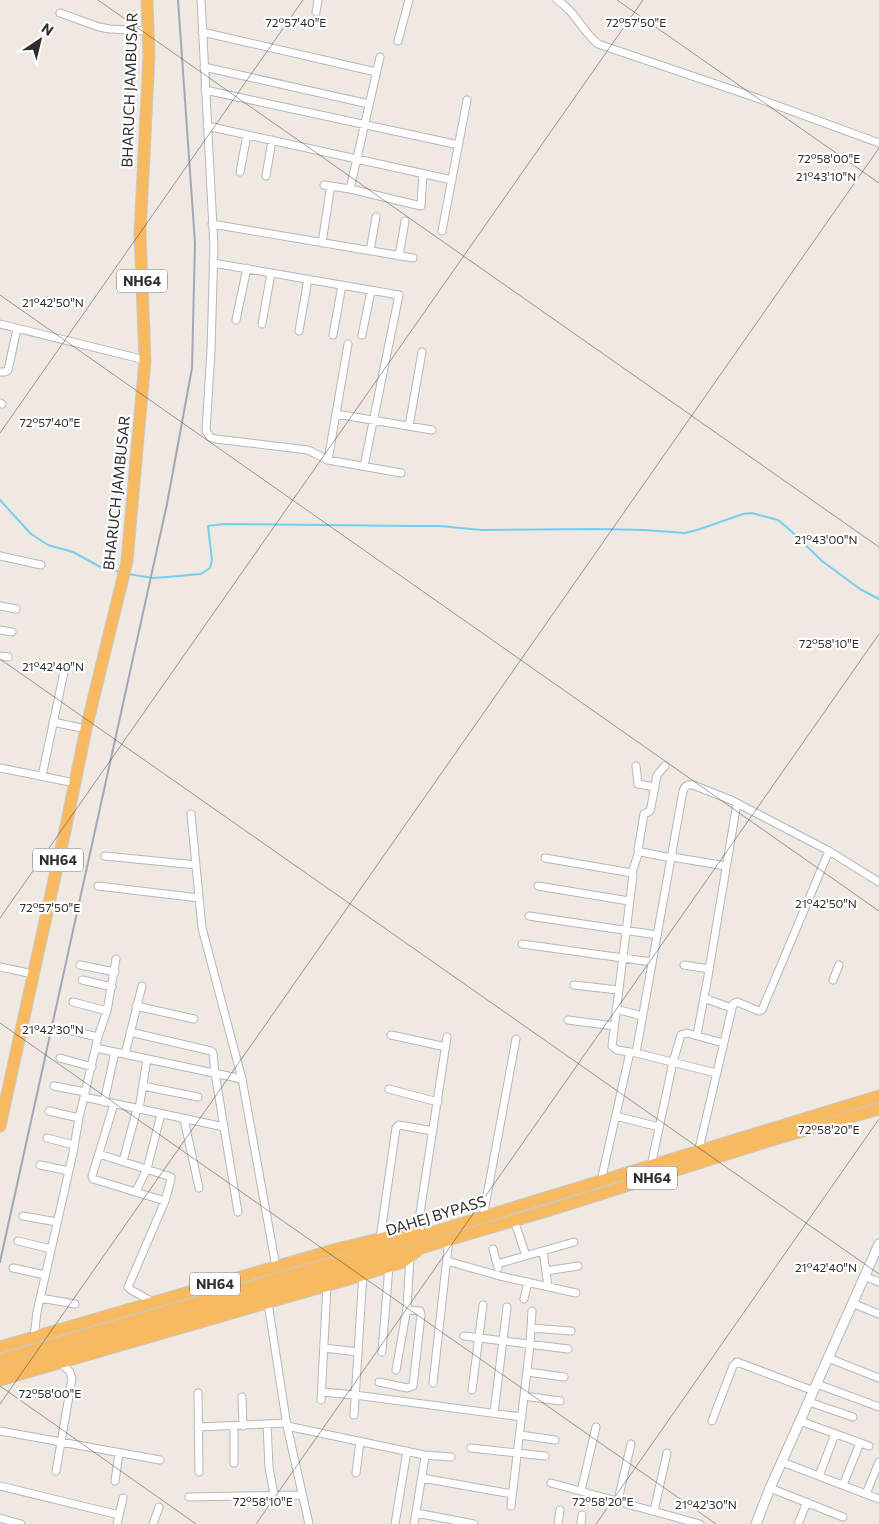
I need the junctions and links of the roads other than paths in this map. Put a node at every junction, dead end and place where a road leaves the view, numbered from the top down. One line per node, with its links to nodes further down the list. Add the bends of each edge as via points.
1 (147, 0): 8 (highway, BHARUCH JAMBUSAR / NH64)
2 (201, 0): 9 (street)
3 (318, 0): 6 (street)
4 (409, 0): 10 (street)
5 (557, 0): 21 (street, via 567,7 598,44)
6 (316, 12)
7 (60, 13): 8 (street, via 99,27)
8 (148, 31): 54 (highway, BHARUCH JAMBUSAR / NH64, via 140,233)
9 (202, 32): 12 (street); 13 (street)
10 (398, 41)
11 (380, 57): 13 (street)
12 (204, 67): 14 (street); 16 (street)
13 (376, 72): 16 (street)
14 (205, 90): 17 (street); 18 (street)
15 (467, 100): 22 (street)
16 (369, 104): 17 (street)
17 (364, 125): 22 (street); 23 (street)
18 (207, 126): 19 (street); 33 (street)
19 (247, 135): 20 (street); 24 (street)
20 (272, 140): 23 (street); 26 (street)
21 (879, 143)
22 (458, 145): 27 (street)
23 (357, 159): 25 (street); 29 (street)
24 (240, 172)
25 (422, 174): 27 (street); 29 (street, via 421,206)
26 (266, 176)
27 (452, 180): 34 (street)
28 (324, 185): 29 (street)
29 (350, 189)
30 (330, 191): 35 (street)
31 (376, 217): 36 (street)
32 (405, 221): 37 (street)
33 (212, 224): 35 (street); 39 (street)
34 (442, 231)
35 (322, 243): 36 (street)
36 (370, 251): 37 (street)
37 (399, 256): 38 (street)
38 (413, 258)
39 (213, 263): 40 (street); 60 (street, via 206,431 216,439 308,450)
40 (246, 268): 41 (street); 45 (street)
41 (271, 273): 42 (street); 47 (street)
42 (308, 279): 43 (street); 49 (street)
43 (342, 285): 44 (street); 50 (street)
44 (371, 291): 51 (street); 57 (street, via 398,295)
45 (236, 320)
46 (0, 324): 48 (street)
47 (262, 324)
48 (18, 329): 54 (street); 55 (street, via 8,370)
49 (299, 331)
50 (333, 335)
51 (362, 335)
52 (348, 344): 56 (street)
53 (422, 352): 58 (street)
54 (145, 360): 71 (highway, BHARUCH JAMBUSAR / NH64, via 127,561)
55 (0, 372)
56 (336, 414): 57 (street); 60 (street)
57 (373, 420): 58 (street); 61 (street)
58 (409, 426): 59 (street)
59 (432, 430)
60 (328, 460): 61 (street)
61 (364, 466): 62 (street)
62 (401, 473)
63 (0, 556): 64 (street)
64 (42, 565)
65 (0, 606): 66 (street)
66 (16, 609)
67 (0, 630): 68 (street)
68 (12, 632)
69 (64, 672): 70 (street)
70 (53, 722): 71 (street); 75 (street)
71 (86, 729): 76 (highway, BHARUCH JAMBUSAR / NH64)
72 (636, 766): 77 (street, via 638,784)
73 (665, 766): 77 (street, via 656,776)
74 (0, 768): 75 (street)
75 (42, 776): 76 (street)
76 (75, 783): 106 (highway, BHARUCH JAMBUSAR / NH64)
77 (654, 787): 81 (street, via 651,810 644,814)
78 (736, 803): 80 (street); 84 (street, via 694,785 686,786); 86 (street)
79 (192, 814): 85 (street)
80 (828, 850): 88 (street); 116 (street, via 762,1010 735,1002)
81 (639, 851): 84 (street); 87 (street)
82 (105, 856): 85 (street)
83 (545, 858): 87 (street)
84 (672, 858): 86 (street); 95 (street)
85 (196, 865): 91 (street)
86 (726, 866): 104 (street)
87 (632, 873): 92 (street)
88 (879, 882)
89 (98, 886): 91 (street)
90 (538, 886): 92 (street)
91 (199, 898): 142 (street, via 202,928)
92 (629, 901): 94 (street)
93 (529, 916): 94 (street)
94 (625, 931): 95 (street); 97 (street)
95 (657, 935): 99 (street)
96 (522, 944): 97 (street)
97 (622, 958): 99 (street); 112 (street)
98 (116, 959): 105 (street)
99 (652, 962): 119 (street)
100 (684, 964): 104 (street)
101 (80, 965): 105 (street)
102 (839, 966): 108 (street)
103 (0, 967): 106 (street)
104 (709, 969): 113 (street)
105 (115, 972): 111 (street)
106 (33, 974): 143 (highway, BHARUCH JAMBUSAR / NH64)
107 (82, 980): 111 (street)
108 (833, 980)
109 (574, 985): 112 (street)
110 (142, 986): 115 (street)
111 (112, 987): 118 (street)
112 (618, 990): 117 (street)
113 (704, 998): 116 (street); 126 (street)
114 (73, 1002): 118 (street)
115 (136, 1006): 120 (street); 124 (street)
116 (731, 1008): 130 (street)
117 (616, 1010): 119 (street); 122 (street)
118 (106, 1011): 127 (street)
119 (642, 1016): 134 (street)
120 (194, 1019)
121 (568, 1020): 122 (street)
122 (614, 1026): 134 (street, via 612,1046)
123 (68, 1030): 127 (street)
124 (130, 1032): 135 (street); 141 (street, via 211,1051)
125 (391, 1035): 131 (street)
126 (697, 1035): 130 (street); 138 (street, via 682,1035)
127 (98, 1037): 132 (street)
128 (447, 1037): 131 (street)
129 (516, 1039): 183 (street)
130 (723, 1043): 140 (street)
131 (446, 1047): 151 (street)
132 (96, 1048): 133 (street); 139 (street)
133 (115, 1052): 135 (street); 150 (street)
134 (633, 1053): 138 (street); 158 (street)
135 (125, 1054): 137 (street)
136 (60, 1058): 139 (street)
137 (148, 1059): 141 (street); 145 (street)
138 (673, 1062): 140 (street); 162 (street)
139 (92, 1066): 147 (street)
140 (716, 1073): 167 (street)
141 (214, 1074): 142 (street); 163 (street)
142 (242, 1080): 201 (street)
143 (4, 1082): 155 (highway, BHARUCH JAMBUSAR / NH64)
144 (54, 1086): 147 (street)
145 (143, 1086): 149 (street); 154 (street)
146 (389, 1089): 151 (street)
147 (85, 1095): 150 (street); 159 (street)
148 (879, 1096): 167 (highway, DAHEJ BYPASS / NH64)
149 (198, 1097)
150 (104, 1102): 152 (street)
151 (438, 1102): 164 (street)
152 (114, 1104): 154 (street); 168 (street)
153 (879, 1108): 170 (highway, DAHEJ BYPASS / NH64)
154 (138, 1109): 157 (street); 169 (street)
155 (2, 1111): 161 (highway, BHARUCH JAMBUSAR / NH64)
156 (50, 1111): 159 (street)
157 (161, 1114): 160 (street); 173 (street)
158 (616, 1116): 162 (street); 175 (street)
159 (79, 1118): 166 (street)
160 (184, 1119): 163 (street); 176 (street)
161 (0, 1126)
162 (659, 1126): 172 (street)
163 (224, 1127): 181 (street)
164 (432, 1131): 187 (street, via 399,1125 396,1128); 188 (street, via 420,1213)
165 (47, 1138): 166 (street)
166 (74, 1145): 174 (street)
167 (699, 1150): 170 (street); 172 (highway, DAHEJ BYPASS / NH64)
168 (99, 1154): 169 (street); 178 (street, via 93,1179)
169 (123, 1161): 173 (street)
170 (697, 1164): 184 (highway, DAHEJ BYPASS / NH64)
171 (40, 1165): 174 (street)
172 (651, 1166): 175 (highway, DAHEJ BYPASS / NH64)
173 (147, 1169): 177 (street); 179 (street, via 171,1177)
174 (69, 1171): 185 (street)
175 (601, 1181): 183 (highway, DAHEJ BYPASS / NH64)
176 (199, 1188)
177 (137, 1189)
178 (155, 1198): 179 (street); 180 (street)
179 (165, 1201): 180 (street)
180 (162, 1208): 215 (street, via 128,1287)
181 (238, 1212)
182 (23, 1216): 185 (street)
183 (483, 1217): 186 (highway, DAHEJ BYPASS / NH64)
184 (514, 1220): 186 (highway, DAHEJ BYPASS / NH64); 195 (street)
185 (57, 1222): 192 (street)
186 (440, 1236): 188 (highway, DAHEJ BYPASS / NH64); 197 (street)
187 (380, 1239): 188 (highway, NH64, via 404,1233); 201 (highway, NH64)
188 (421, 1239): 196 (highway, NH64); 220 (highway, DAHEJ BYPASS)
189 (18, 1241): 192 (street)
190 (574, 1242): 194 (street)
191 (879, 1244): 207 (street)
192 (51, 1249): 205 (street)
193 (493, 1249): 198 (street)
194 (543, 1251): 195 (street); 203 (street)
195 (526, 1256): 198 (street)
196 (410, 1257): 199 (highway, NH64); 222 (street)
197 (446, 1261): 206 (street); 247 (street)
198 (497, 1264): 206 (street)
199 (389, 1266): 204 (highway, NH64); 236 (street)
200 (578, 1266): 203 (street)
201 (276, 1267): 215 (highway, NH64)
202 (13, 1268): 205 (street)
203 (546, 1271): 211 (street)
204 (364, 1274): 210 (highway, NH64); 235 (street)
205 (45, 1275): 213 (street)
206 (500, 1276): 208 (street)
207 (864, 1276): 209 (street); 218 (street)
208 (528, 1282): 211 (street); 214 (street)
209 (879, 1282)
210 (327, 1286): 216 (highway, NH64); 233 (street)
211 (548, 1286): 212 (street)
212 (576, 1292)
213 (40, 1298): 217 (street); 228 (street)
214 (524, 1299)
215 (153, 1302): 228 (highway, NH64)
216 (268, 1302): 239 (highway, NH64); 264 (street)
217 (76, 1304)
218 (852, 1304): 224 (street); 237 (street)
219 (483, 1305): 229 (street)
220 (203, 1306): 238 (highway, DAHEJ BYPASS); 241 (highway, DAHEJ BYPASS)
221 (507, 1307): 230 (street)
222 (407, 1308): 240 (street); 246 (street, via 421,1314 413,1386 407,1388)
223 (532, 1311): 225 (street)
224 (879, 1314)
225 (531, 1328): 226 (street); 231 (street)
226 (571, 1330)
227 (464, 1336): 229 (street)
228 (34, 1337): 232 (highway, NH64)
229 (478, 1338): 230 (street); 249 (street)
230 (503, 1341): 231 (street); 257 (street)
231 (530, 1345): 234 (street); 242 (street)
232 (0, 1347)
233 (324, 1348): 235 (street); 251 (street, via 322,1396)
234 (568, 1349)
235 (358, 1352): 251 (street)
236 (382, 1352)
237 (828, 1358): 244 (street); 248 (street)
238 (0, 1360)
239 (60, 1363): 245 (highway, NH64); 274 (street, via 72,1378)
240 (396, 1370)
241 (0, 1372)
242 (527, 1372): 243 (street); 252 (street)
243 (564, 1377)
244 (879, 1378)
245 (0, 1380)
246 (379, 1382)
247 (433, 1383)
248 (815, 1388): 255 (street); 256 (street); 261 (street, via 738,1362 733,1366)
249 (472, 1390)
250 (198, 1393): 268 (street)
251 (355, 1395): 257 (street); 258 (street)
252 (524, 1396): 254 (street); 259 (street)
253 (242, 1397): 266 (street)
254 (560, 1401)
255 (809, 1402): 260 (street); 262 (street)
256 (879, 1407)
257 (494, 1413): 259 (street)
258 (354, 1415)
259 (522, 1417): 271 (street)
260 (853, 1417)
261 (712, 1421)
262 (800, 1422): 270 (street); 287 (street)
263 (267, 1424): 264 (street); 266 (street); 303 (street)
264 (287, 1424): 273 (street); 304 (street)
265 (234, 1426): 266 (street); 268 (street); 289 (street)
266 (244, 1426)
267 (596, 1427): 300 (street)
268 (198, 1428): 291 (street)
269 (0, 1431): 274 (street)
270 (835, 1434): 275 (street); 293 (street)
271 (520, 1435): 272 (street); 282 (street)
272 (555, 1440)
273 (360, 1441): 279 (street); 292 (street)
274 (62, 1442): 280 (street); 290 (street)
275 (860, 1443): 277 (street); 297 (street)
276 (631, 1444): 308 (street)
277 (869, 1446)
278 (471, 1448): 282 (street)
279 (407, 1451): 283 (street); 323 (street)
280 (119, 1453): 286 (street); 295 (street)
281 (667, 1453): 313 (street)
282 (517, 1454): 284 (street); 301 (street)
283 (424, 1455): 285 (street); 294 (street)
284 (545, 1456)
285 (451, 1457)
286 (160, 1460)
287 (782, 1462): 293 (street); 299 (street)
288 (879, 1462): 302 (street)
289 (234, 1463)
290 (56, 1471)
291 (199, 1472)
292 (356, 1473)
293 (819, 1476): 297 (street)
294 (422, 1478): 301 (street); 314 (street)
295 (115, 1481)
296 (551, 1483): 300 (street)
297 (843, 1485): 302 (street)
298 (0, 1486): 315 (street)
299 (770, 1488): 309 (street); 329 (street)
300 (581, 1491): 308 (street)
301 (512, 1494): 310 (street)
302 (866, 1494): 307 (street)
303 (274, 1495): 304 (street); 305 (street)
304 (302, 1495): 322 (street)
305 (189, 1497)
306 (123, 1498): 315 (street)
307 (879, 1499)
308 (618, 1500): 313 (street)
309 (807, 1502): 317 (street); 330 (street)
310 (510, 1506)
311 (159, 1507): 321 (street)
312 (560, 1510): 326 (street)
313 (654, 1511): 328 (street)
314 (416, 1513): 324 (street); 325 (street)
315 (119, 1515): 320 (street)
316 (582, 1515): 327 (street)
317 (843, 1517)
318 (0, 1518): 319 (street)
319 (21, 1524)
320 (117, 1524)
321 (154, 1524)
322 (309, 1524)
323 (395, 1524)
324 (414, 1524)
325 (474, 1524)
326 (558, 1524)
327 (581, 1524)
328 (700, 1524)
329 (756, 1524)
330 (798, 1524)

